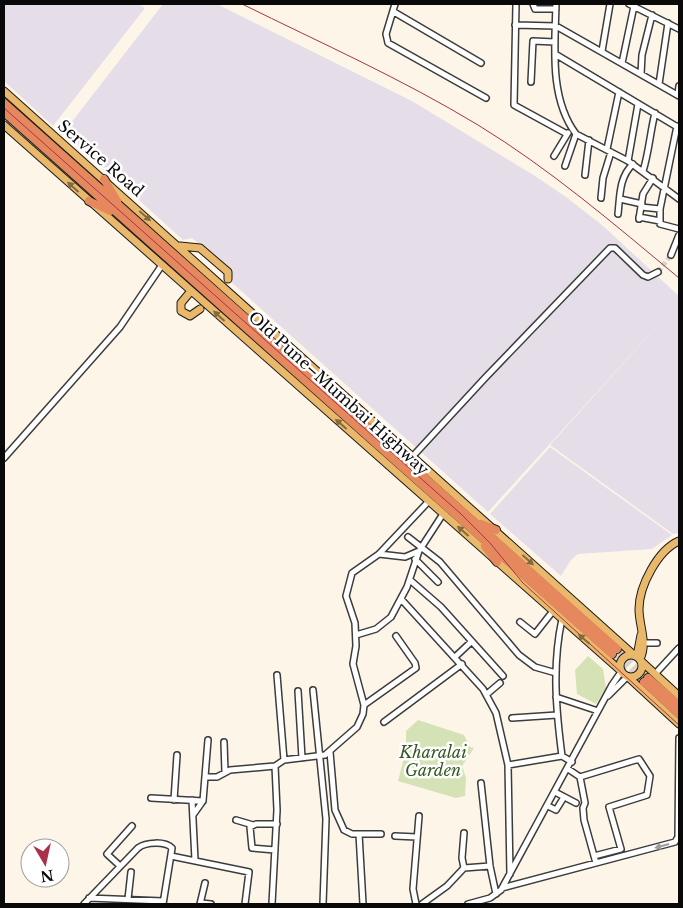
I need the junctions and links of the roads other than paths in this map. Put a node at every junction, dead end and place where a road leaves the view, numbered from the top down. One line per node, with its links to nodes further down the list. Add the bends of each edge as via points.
1 (396, 4): 7 (street)
2 (516, 4): 10 (street)
3 (533, 4): 6 (street, via 534,9)
4 (610, 4): 14 (street)
5 (631, 5): 8 (street); 17 (street)
6 (556, 7): 11 (street)
7 (394, 12): 16 (street); 25 (street, via 386,38 390,45)
8 (652, 15): 9 (street); 18 (street)
9 (668, 23): 12 (street); 20 (street)
10 (515, 25): 11 (street); 33 (street, via 514,105)
11 (556, 26): 13 (street); 14 (street)
12 (679, 29)
13 (555, 42): 15 (street); 19 (street, via 533,41)
14 (602, 51): 17 (street)
15 (555, 54): 23 (street); 32 (street, via 557,88)
16 (481, 63)
17 (622, 63): 18 (street)
18 (641, 74): 20 (street)
19 (531, 82)
20 (659, 84): 24 (street)
21 (679, 86): 24 (street)
22 (4, 91): 43 (main road, Service Road)
23 (619, 92): 27 (street); 36 (street)
24 (678, 95)
25 (486, 98)
26 (4, 103): 51 (highway)
27 (638, 104): 29 (street); 38 (street)
28 (4, 112): 51 (highway)
29 (655, 114): 31 (street); 40 (street)
30 (4, 125): 48 (main road, one-way to 30)
31 (678, 127): 44 (street)
32 (571, 128): 33 (street); 34 (street)
33 (567, 134): 37 (street)
34 (576, 134): 35 (street); 39 (street)
35 (589, 140): 36 (street); 41 (street)
36 (609, 151): 38 (street); 45 (street)
37 (554, 156)
38 (630, 162): 40 (street); 46 (street)
39 (565, 166)
40 (643, 171): 42 (street)
41 (585, 175)
42 (653, 178): 44 (street); 49 (street, via 643,194)
43 (104, 180): 51 (highway); 56 (main road, Service Road, one-way to 56)
44 (663, 186): 47 (street); 50 (street)
45 (601, 198)
46 (620, 199): 49 (street); 52 (street)
47 (679, 199)
48 (89, 201): 51 (highway); 58 (main road)
49 (641, 206): 50 (street); 53 (street, via 639,218)
50 (660, 209): 53 (street)
51 (121, 212): 59 (highway)
52 (618, 214)
53 (660, 221): 54 (street, via 660,224)
54 (679, 229)
55 (679, 235): 57 (street, via 672,252)
56 (180, 246): 61 (main road, via 200,248 228,272); 64 (main road, Service Road)
57 (679, 254)
58 (162, 265): 62 (main road); 65 (street, via 120,327)
59 (186, 270): 68 (highway, Old Pune–Mumbai Highway); 70 (highway, Old Pune–Mumbai Highway)
60 (658, 272): 64 (street, via 648,277 643,275 615,248 610,248)
61 (228, 279)
62 (191, 291): 63 (main road, via 180,303 182,311 190,316); 66 (main road, one-way to 62)
63 (200, 309)
64 (413, 456): 69 (main road, Service Road)
65 (4, 458)
66 (429, 501): 67 (main road); 74 (street)
67 (443, 514): 73 (street); 76 (main road, one-way to 67)
68 (472, 520): 69 (highway); 70 (highway, Old Pune–Mumbai Highway, via 614,652)
69 (496, 530): 91 (main road, Service Road, one-way to 91)
70 (477, 534): 76 (highway)
71 (408, 537): 73 (street)
72 (679, 541): 83 (main road, via 663,551 651,570 639,608)
73 (420, 549): 74 (street, via 405,557); 75 (street); 93 (street, via 440,562 520,655 535,667)
74 (379, 554): 84 (street, via 352,573 346,596)
75 (415, 559): 77 (street); 78 (street)
76 (497, 562): 80 (main road)
77 (410, 580): 79 (street); 86 (street, via 441,607)
78 (438, 582)
79 (401, 599): 84 (street, via 391,617 382,625); 90 (street)
80 (553, 611): 81 (main road); 82 (street, via 535,634)
81 (562, 619): 93 (street, via 556,648); 94 (main road, one-way to 81)
82 (520, 622)
83 (642, 632): 87 (main road); 91 (main road)
84 (356, 635): 104 (street, via 353,664)
85 (396, 636): 104 (street, via 416,668)
86 (471, 642): 90 (street); 96 (street)
87 (644, 643): 88 (street); 91 (main road)
88 (657, 643)
89 (679, 648): 97 (street)
90 (455, 657): 92 (street)
91 (638, 658): 94 (main road, via 628,655 622,659 620,665); 94 (main road, via 642,668 640,674 634,677); 97 (main road)
92 (462, 664): 101 (street); 110 (street)
93 (556, 673): 103 (street)
94 (624, 674): 106 (street, via 612,685); 111 (main road)
95 (277, 675): 120 (street)
96 (503, 676)
97 (649, 678): 102 (main road); 105 (highway); 107 (highway)
98 (500, 683): 101 (street)
99 (298, 690): 119 (street)
100 (313, 690): 117 (street)
101 (487, 694): 122 (street, via 496,713)
102 (679, 696)
103 (556, 697): 106 (street); 108 (street)
104 (364, 705): 115 (street, via 357,727)
105 (679, 705)
106 (598, 711): 121 (street)
107 (679, 714)
108 (557, 715): 109 (street); 118 (street)
109 (512, 718)
110 (384, 722)
111 (679, 724)
112 (679, 738): 152 (street, one-way to 152, via 677,840)
113 (208, 740): 126 (street)
114 (224, 742): 125 (street)
115 (330, 752): 117 (street); 144 (street, via 336,814 346,832)
116 (177, 755): 132 (street)
117 (320, 756): 119 (street); 169 (street, via 326,820)
118 (562, 756): 121 (street); 122 (street)
119 (302, 758): 120 (street)
120 (284, 760): 123 (street)
121 (572, 762): 124 (street)
122 (508, 765): 157 (street)
123 (275, 766): 125 (street); 140 (street)
124 (568, 769): 127 (street); 129 (street)
125 (224, 772): 126 (street, via 217,777)
126 (205, 777): 134 (street)
127 (580, 777): 150 (street, via 585,803 582,808 584,820); 150 (street, via 634,759 644,763 650,776 648,795 609,807 621,850)
128 (481, 783): 154 (street)
129 (556, 792): 130 (street); 136 (street)
130 (564, 797): 135 (street); 136 (street, via 556,810)
131 (151, 798): 132 (street)
132 (174, 800): 133 (street)
133 (192, 800): 134 (street); 137 (street)
134 (203, 801): 137 (street)
135 (576, 803)
136 (548, 806): 157 (street)
137 (193, 814): 151 (street)
138 (419, 816): 147 (street)
139 (236, 820): 141 (street)
140 (277, 824): 141 (street); 148 (street)
141 (253, 825): 148 (street, via 250,827 252,848)
142 (132, 826): 153 (street, via 107,854)
143 (464, 833): 155 (street)
144 (359, 834): 145 (street); 170 (street)
145 (381, 834)
146 (395, 836): 147 (street)
147 (417, 837): 171 (street, via 413,889)
148 (275, 850): 168 (street)
149 (171, 856): 151 (street); 153 (street, via 170,845 146,844); 163 (street)
150 (594, 856): 152 (street)
151 (195, 860): 167 (street, via 249,872)
152 (596, 863): 159 (street)
153 (120, 866): 161 (street)
154 (490, 866): 155 (street); 160 (street)
155 (464, 868): 172 (street, via 447,886)
156 (132, 872): 162 (street)
157 (510, 874): 159 (street)
158 (205, 883): 165 (street)
159 (502, 888): 160 (street)
160 (496, 894): 173 (street)
161 (89, 898): 162 (street); 164 (street)
162 (128, 900): 163 (street)
163 (163, 903)
164 (84, 904)
165 (201, 904): 166 (street)
166 (211, 904)
167 (245, 904)
168 (272, 904)
169 (323, 904)
170 (363, 904)
171 (416, 904)
172 (422, 904)
173 (468, 904)

